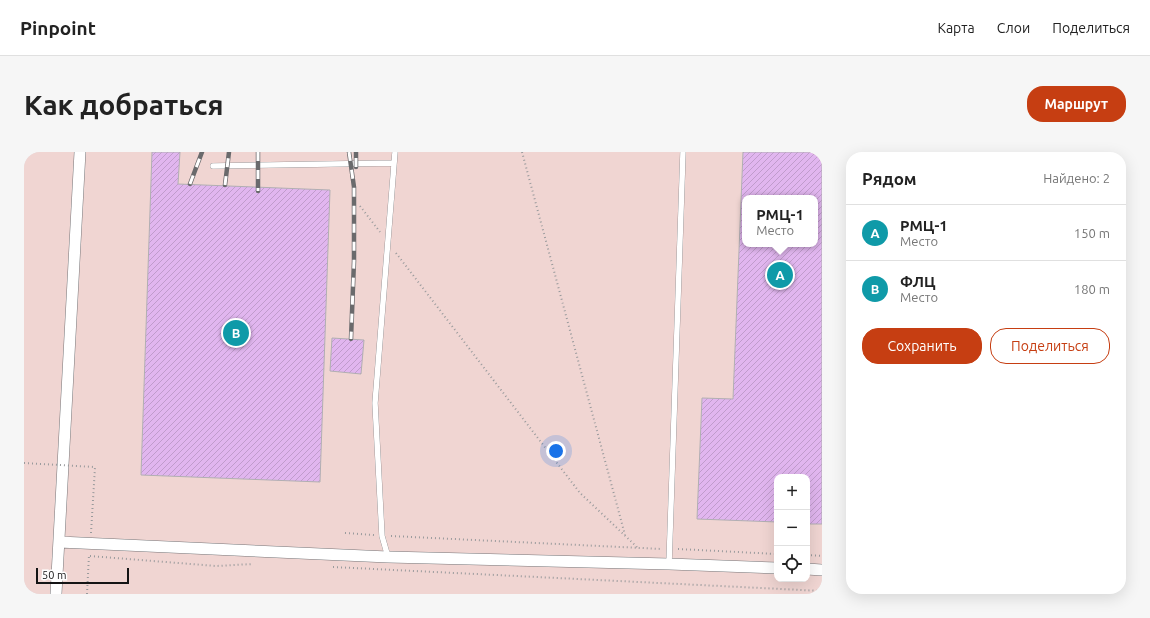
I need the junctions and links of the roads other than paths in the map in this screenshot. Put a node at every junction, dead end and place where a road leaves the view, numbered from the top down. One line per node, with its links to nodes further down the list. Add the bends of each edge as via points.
1 (80, 152): 6 (street)
2 (395, 152): 4 (lane)
3 (683, 152): 8 (lane)
4 (394, 163): 5 (lane); 7 (lane, via 374,403 382,536)
5 (213, 166)
6 (59, 542): 7 (street); 12 (street)
7 (388, 557): 8 (street)
8 (669, 564): 9 (street)
9 (774, 568)
10 (810, 570): 11 (street)
11 (822, 570)
12 (56, 594)

